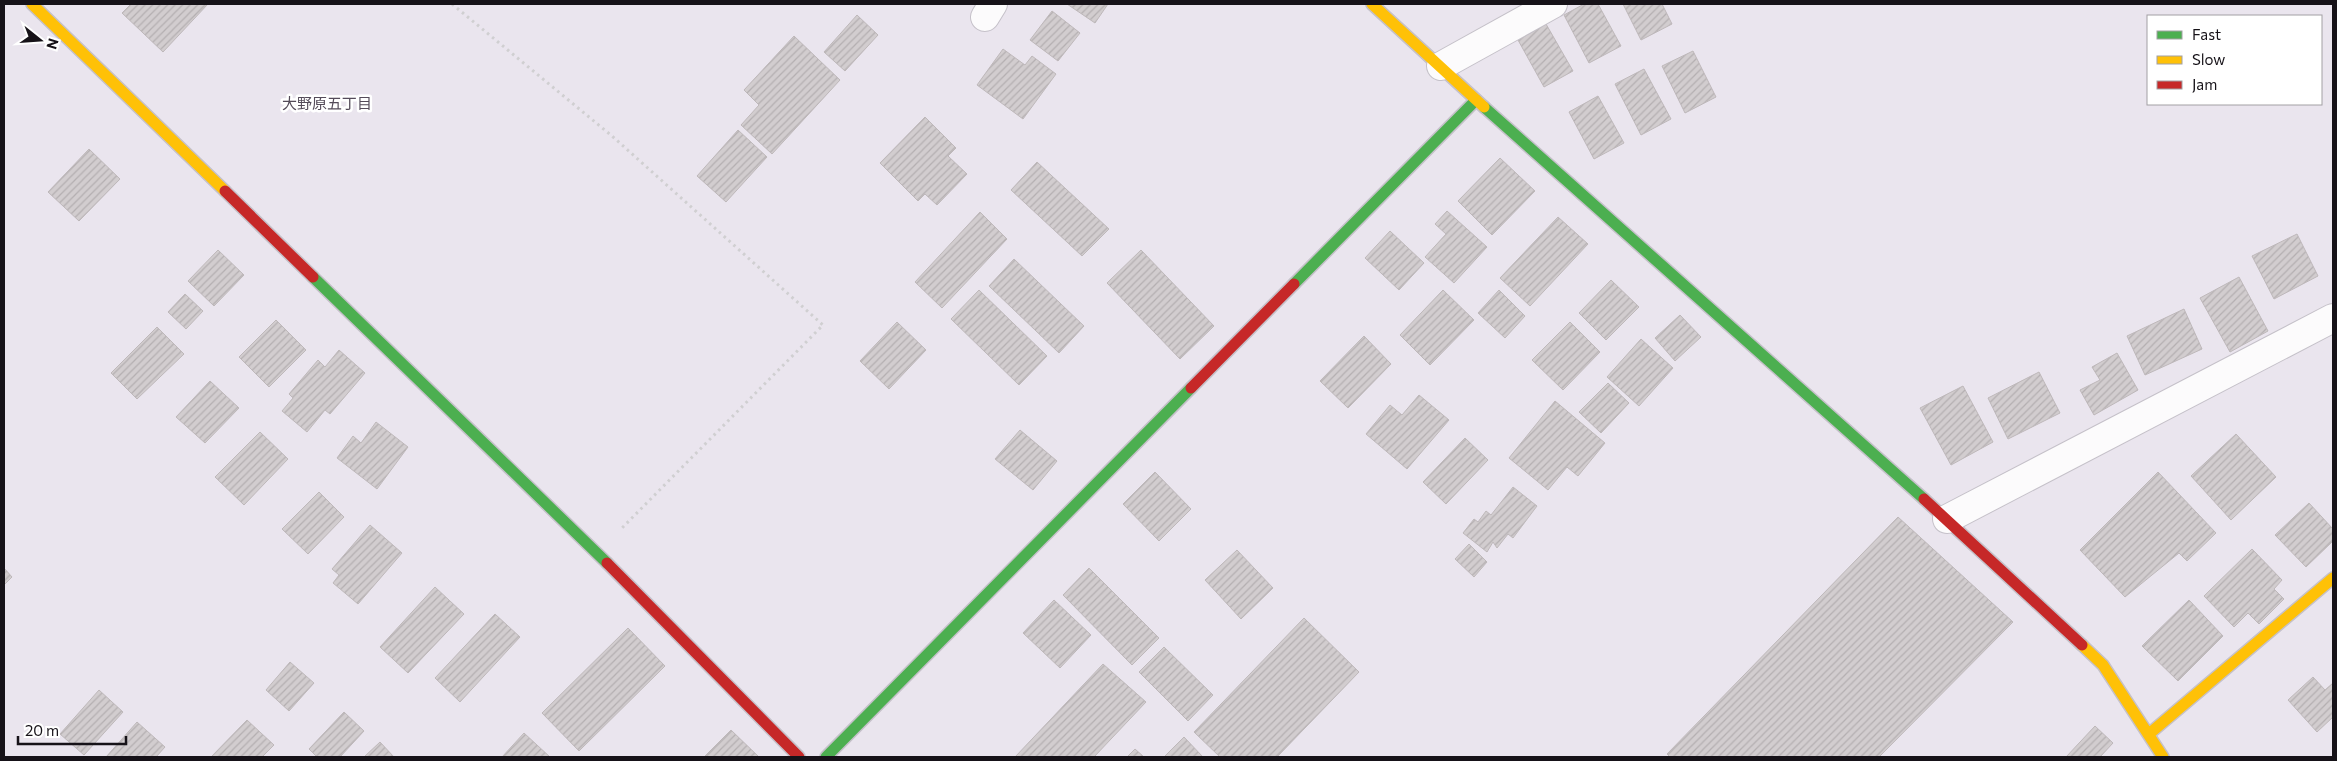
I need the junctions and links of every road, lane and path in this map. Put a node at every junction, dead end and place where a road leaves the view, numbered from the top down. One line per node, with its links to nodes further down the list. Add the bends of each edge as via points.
1 (32, 4): 9 (street)
2 (452, 4): 9 (path, via 612,136 823,325)
3 (1372, 4): 5 (street)
4 (1553, 4): 5 (street)
5 (1441, 66): 6 (street)
6 (1476, 100): 8 (street); 13 (street)
7 (2333, 318): 8 (street)
8 (1947, 519): 11 (street, via 2103,665)
9 (597, 553): 12 (street)
10 (2333, 578): 11 (street)
11 (2149, 734): 14 (street)
12 (799, 757)
13 (826, 757)
14 (2163, 757)

